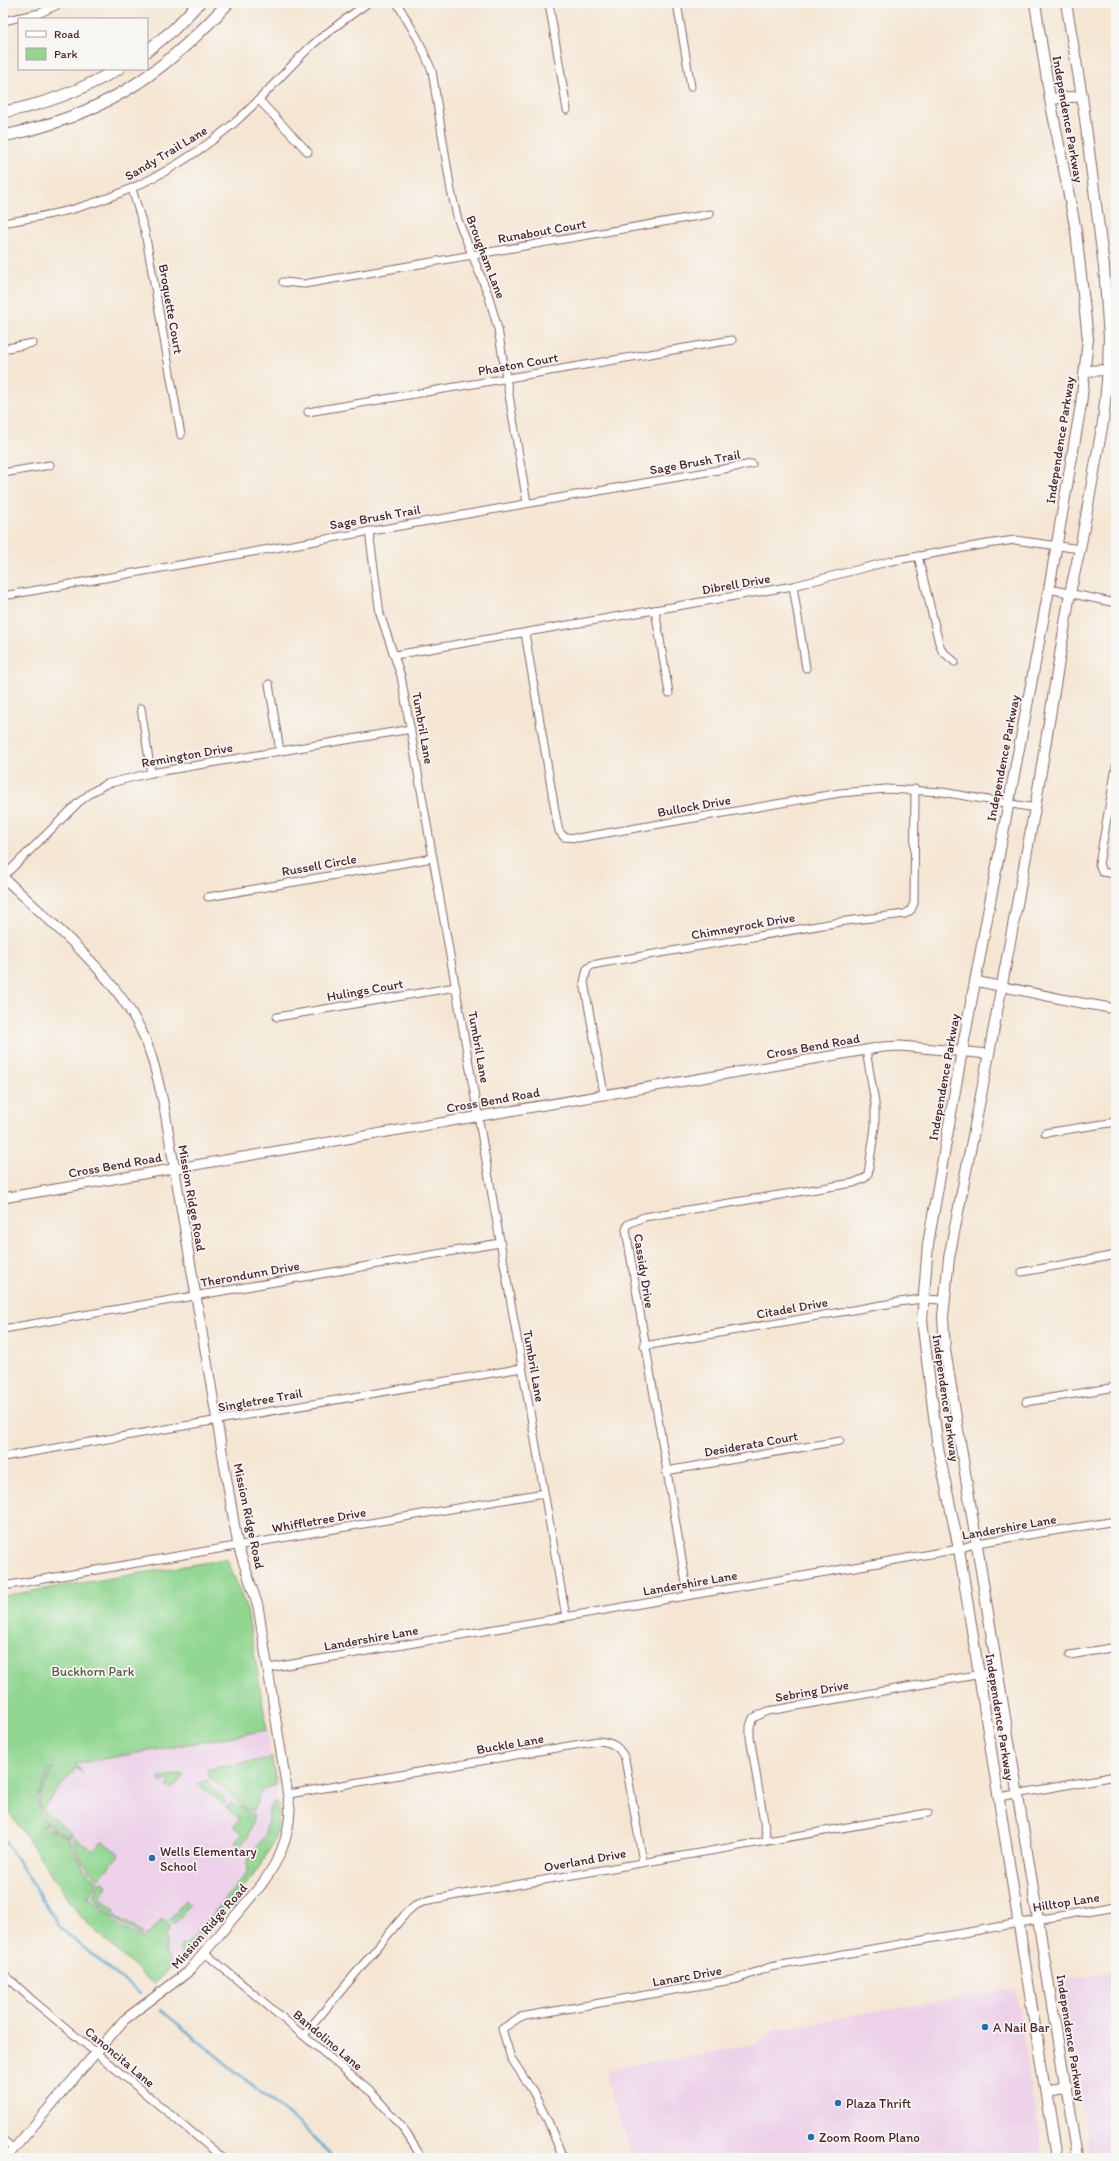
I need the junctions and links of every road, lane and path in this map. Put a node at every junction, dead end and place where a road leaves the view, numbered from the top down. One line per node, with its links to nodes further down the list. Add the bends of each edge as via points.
1 (62, 3): 11 (street, via 40,13)
2 (199, 3): 13 (main road, via 173,30)
3 (228, 3): 21 (main road, via 176,56 138,84 68,120)
4 (368, 3): 18 (street, Sandy Trail Lane, via 311,46)
5 (397, 3): 26 (street, Brougham Lane, via 418,39 432,71 451,191)
6 (549, 3): 19 (street)
7 (677, 3): 15 (street)
8 (1035, 3): 17 (main road, Independence Parkway)
9 (1066, 3): 16 (main road, Independence Parkway)
10 (18, 18): 12 (street)
11 (19, 18)
12 (3, 22)
13 (148, 50)
14 (116, 70): 20 (main road, via 77,91 42,104)
15 (691, 87)
16 (1082, 96): 17 (main road); 31 (main road, Independence Parkway, via 1107,302)
17 (1050, 99): 32 (main road, Independence Parkway, via 1076,231 1086,306 1088,339)
18 (259, 100): 22 (street); 23 (street, Sandy Trail Lane, via 199,150)
19 (567, 110)
20 (3, 112)
21 (3, 136)
22 (308, 152)
23 (132, 188): 25 (street, Sandy Trail Lane, via 79,208); 35 (street, Broquette Court, via 145,232)
24 (710, 214): 26 (street, Runabout Court)
25 (3, 223)
26 (471, 256): 27 (street, Runabout Court, via 304,284); 33 (street, Brougham Lane, via 495,316)
27 (283, 282)
28 (732, 340): 33 (street, Phaeton Court)
29 (33, 343): 30 (street)
30 (3, 349)
31 (1112, 369): 32 (main road); 42 (main road, Independence Parkway)
32 (1085, 371): 41 (main road, Independence Parkway)
33 (506, 378): 34 (street, Phaeton Court); 39 (street, Brougham Lane)
34 (308, 412)
35 (181, 435)
36 (752, 464): 39 (street, Sage Brush Trail)
37 (50, 465): 38 (street)
38 (3, 473)
39 (527, 503): 40 (street, Sage Brush Trail)
40 (369, 530): 47 (street, Sage Brush Trail); 51 (street, Tumbril Lane, via 380,614)
41 (1056, 544): 42 (street, Dibrell Drive); 43 (street, Dibrell Drive, via 1015,540); 45 (main road, Independence Parkway)
42 (1080, 548): 46 (main road, Independence Parkway)
43 (918, 556): 44 (street, Dibrell Drive); 52 (street, via 939,643 942,651)
44 (793, 586): 49 (street, Dibrell Drive); 53 (street)
45 (1049, 589): 46 (street); 62 (main road, Independence Parkway)
46 (1070, 593): 48 (street); 63 (main road, Independence Parkway)
47 (3, 596)
48 (1116, 603)
49 (655, 610): 50 (street, Dibrell Drive); 55 (street)
50 (524, 633): 51 (street, Dibrell Drive); 61 (street, Bullock Drive, via 557,822 564,837 578,838 840,793 886,788)
51 (395, 655): 57 (street, Tumbril Lane)
52 (955, 662)
53 (806, 668)
54 (269, 684): 58 (street)
55 (669, 693)
56 (141, 708): 60 (street)
57 (411, 728): 58 (street, Remington Drive); 64 (street, Tumbril Lane)
58 (280, 751): 60 (street, Remington Drive)
59 (1116, 767): 65 (street, via 1099,864 1102,872)
60 (151, 773): 66 (street, Remington Drive, via 106,784 92,792)
61 (915, 789): 62 (street, Bullock Drive); 76 (street, Chimneyrock Drive, via 914,903 911,910 905,914 743,938 602,963 586,969 584,982)
62 (1008, 803): 63 (street, Bullock Drive); 68 (main road, Independence Parkway)
63 (1034, 808): 69 (main road, Independence Parkway)
64 (433, 858): 67 (street, Russell Circle); 70 (street, Tumbril Lane)
65 (1116, 874)
66 (3, 877): 80 (street, Mission Ridge Road, via 98,969 116,990 137,1024 147,1043 160,1086)
67 (208, 897)
68 (975, 981): 69 (street); 74 (main road, Independence Parkway)
69 (1001, 986): 71 (street); 75 (main road, Independence Parkway)
70 (456, 987): 72 (street, Hulings Court); 77 (street, Tumbril Lane)
71 (1116, 1009)
72 (277, 1018)
73 (866, 1050): 74 (street, Cross Bend Road, via 900,1046); 76 (street, Cross Bend Road); 89 (street, Cassidy Drive, via 876,1113 869,1169 865,1178 853,1183 644,1217 628,1224 626,1235)
74 (962, 1051): 75 (street, Cross Bend Road); 86 (main road, Independence Parkway, via 928,1244)
75 (989, 1054): 87 (main road, Independence Parkway, via 949,1258)
76 (604, 1094): 77 (street, Cross Bend Road)
77 (479, 1116): 80 (street, Cross Bend Road); 82 (street, Tumbril Lane)
78 (1116, 1122): 79 (street)
79 (1045, 1133)
80 (174, 1168): 81 (street, Cross Bend Road); 85 (street, Mission Ridge Road)
81 (3, 1198)
82 (500, 1243): 85 (street, Therondunn Drive); 90 (street, Tumbril Lane)
83 (1116, 1255): 84 (street)
84 (1022, 1272)
85 (195, 1295): 88 (street, Therondunn Drive); 93 (street, Mission Ridge Road)
86 (922, 1299): 87 (street, Citadel Drive); 89 (street, Citadel Drive); 101 (main road, Independence Parkway, via 922,1320 938,1448)
87 (944, 1300): 99 (main road, Independence Parkway, via 945,1350)
88 (3, 1328)
89 (644, 1346): 96 (street, Cassidy Drive)
90 (522, 1368): 93 (street, Singletree Trail); 97 (street, Tumbril Lane)
91 (1116, 1387): 92 (street)
92 (1026, 1402)
93 (217, 1420): 95 (street, Singletree Trail); 100 (street, Mission Ridge Road)
94 (840, 1441): 96 (street, Desiderata Court)
95 (3, 1457)
96 (666, 1471): 103 (street, Cassidy Drive)
97 (544, 1493): 100 (street, Whiffletree Drive); 104 (street, Tumbril Lane)
98 (1116, 1521): 99 (street, Landershire Lane)
99 (977, 1544): 101 (street, Landershire Lane); 108 (main road, Independence Parkway)
100 (238, 1546): 102 (street, Whiffletree Drive); 107 (street, Mission Ridge Road, via 258,1606)
101 (960, 1549): 103 (street, Landershire Lane); 109 (main road, Independence Parkway)
102 (3, 1586)
103 (688, 1595): 104 (street, Landershire Lane)
104 (566, 1616): 107 (street, Landershire Lane)
105 (1116, 1647): 106 (street)
106 (1070, 1655)
107 (269, 1668): 112 (street, Mission Ridge Road)
108 (999, 1671): 109 (street, Sebring Drive); 111 (main road, Independence Parkway)
109 (980, 1674): 113 (main road, Independence Parkway); 115 (street, Sebring Drive, via 768,1711 753,1718 750,1737)
110 (1116, 1776): 111 (street)
111 (1018, 1793): 113 (street); 118 (main road, Independence Parkway)
112 (289, 1794): 116 (street, Buckle Lane, via 598,1741 608,1742 616,1745 625,1759); 120 (street, Mission Ridge Road, via 289,1826 281,1854 262,1884)
113 (999, 1796): 119 (main road, Independence Parkway)
114 (928, 1813): 115 (street, Overland Drive)
115 (767, 1840): 116 (street, Overland Drive)
116 (643, 1862): 122 (street, Overland Drive, via 429,1900 415,1905)
117 (1116, 1906): 118 (street, Hilltop Lane)
118 (1038, 1919): 119 (street, Hilltop Lane); 124 (main road, Independence Parkway)
119 (1020, 1922): 125 (main road, Independence Parkway); 131 (street, Lanarc Drive, via 770,1967 737,1980 520,2017 502,2029 507,2048 548,2121)
120 (205, 1953): 122 (street, Bandolino Lane); 123 (street, Mission Ridge Road, via 183,1976 124,2020)
121 (3, 1973): 123 (street, Canoncita Lane)
122 (304, 2035): 130 (street, Bandolino Lane, via 372,2093 403,2128)
123 (95, 2051): 127 (street, Mission Ridge Road); 129 (street, Canoncita Lane)
124 (1067, 2086): 125 (main road); 133 (main road, Independence Parkway)
125 (1046, 2090): 132 (main road, Independence Parkway)
126 (3, 2140): 127 (street)
127 (14, 2149): 128 (street, Mission Ridge Road)
128 (6, 2158)
129 (223, 2158)
130 (422, 2158)
131 (563, 2158)
132 (1056, 2158)
133 (1077, 2158)

